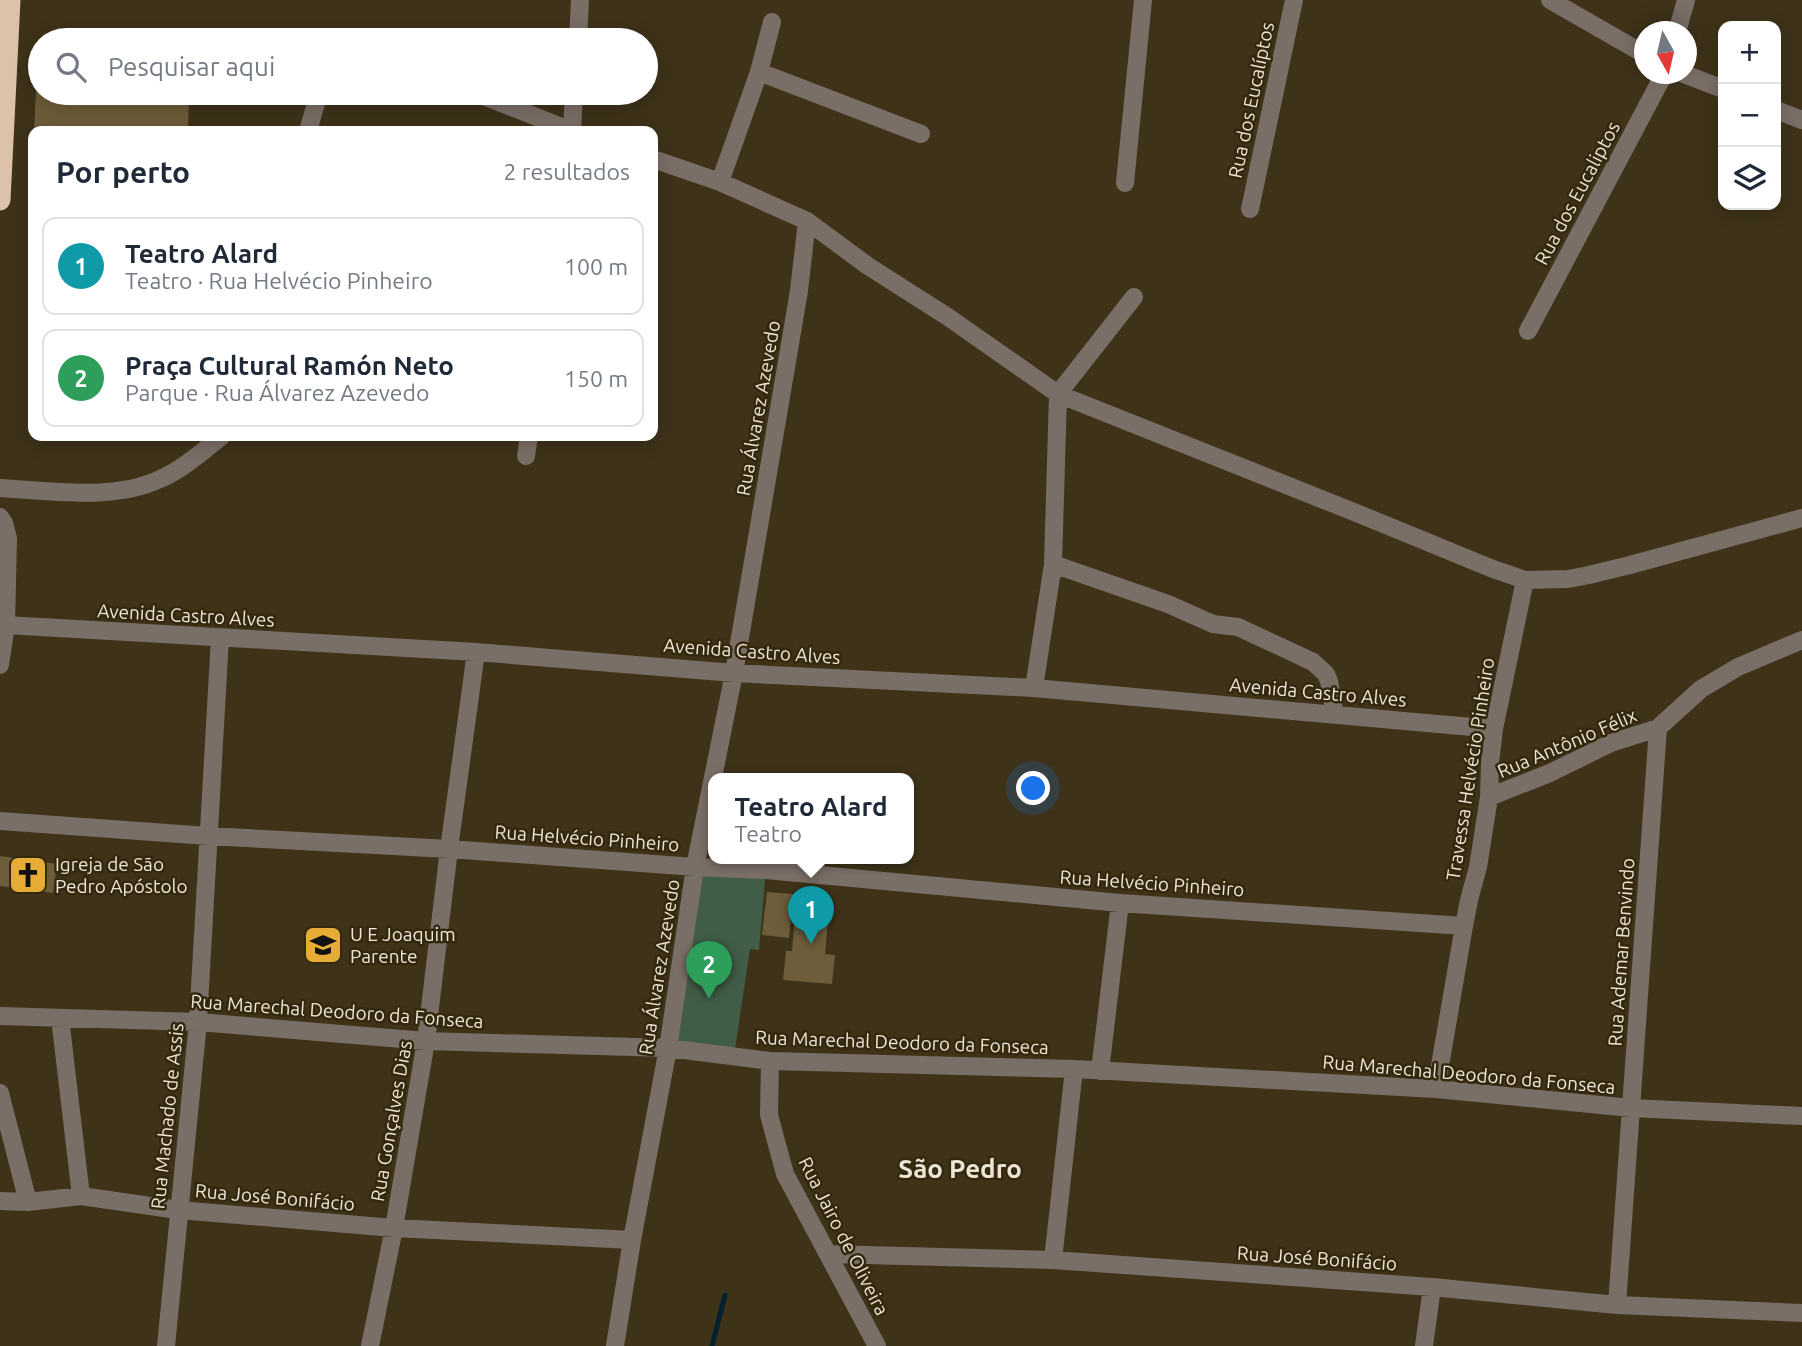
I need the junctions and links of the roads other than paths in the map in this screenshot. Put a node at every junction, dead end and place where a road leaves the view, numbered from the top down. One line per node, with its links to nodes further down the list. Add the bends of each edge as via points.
1 (10, 0): 27 (highway)
2 (580, 0): 9 (street)
3 (1143, 0): 26 (street)
4 (1294, 0): 29 (street, Rua dos Eucalíptos)
5 (1550, 0): 10 (street)
6 (1686, 0): 7 (street)
7 (1680, 21)
8 (772, 22): 11 (street)
9 (579, 28)
10 (1634, 48)
11 (759, 72): 23 (street); 25 (street)
12 (1697, 79): 14 (street)
13 (1659, 84): 32 (street, Rua dos Eucaliptos)
14 (1718, 87)
15 (316, 105): 20 (street)
16 (506, 105): 21 (street)
17 (573, 105): 22 (street)
18 (1781, 112): 19 (street)
19 (1802, 120)
20 (309, 126)
21 (559, 126)
22 (572, 126)
23 (921, 134)
24 (658, 161): 25 (street)
25 (720, 182): 30 (street)
26 (1125, 183)
27 (0, 187): 28 (highway)
28 (0, 200)
29 (1250, 209)
30 (807, 222): 33 (street); 47 (street, Rua Álvarez Azevedo)
31 (1134, 297): 33 (street)
32 (1528, 331)
33 (1058, 394): 40 (street); 41 (street)
34 (216, 441): 37 (street, via 160,480 125,490)
35 (528, 441): 36 (street)
36 (526, 456)
37 (0, 488)
38 (0, 517): 42 (street, via 8,538)
39 (1802, 517): 41 (street, via 1589,575)
40 (1053, 564): 48 (street); 49 (street, via 1213,624 1238,627 1313,662 1329,681)
41 (1525, 580): 51 (street, Travessa Helvécio Pinheiro)
42 (6, 625): 43 (street, Avenida Castro Alves); 46 (street)
43 (220, 638): 45 (street, Avenida Castro Alves); 56 (street, Rua Machado de Assis)
44 (1802, 640): 50 (street, Rua Antônio Félix, via 1701,688)
45 (476, 652): 47 (street, Avenida Castro Alves); 57 (street, Rua Gonçalves Dias)
46 (0, 665)
47 (734, 673): 48 (street, Avenida Castro Alves); 52 (street, Rua Álvarez Azevedo)
48 (1034, 688): 49 (street, Avenida Castro Alves)
49 (1335, 715): 51 (street, Avenida Castro Alves)
50 (1658, 728): 53 (street, Rua Antônio Félix, via 1611,743); 71 (street, Rua Ademar Benvindo)
51 (1494, 729): 53 (street, Travessa Helvécio Pinheiro)
52 (714, 773)
53 (1489, 797): 60 (street, Travessa Helvécio Pinheiro)
54 (708, 802): 58 (street, Rua Álvarez Azevedo)
55 (0, 821): 56 (street, Rua Helvécio Pinheiro)
56 (208, 836): 57 (street, Rua Helvécio Pinheiro); 63 (street, Rua Machado de Assis)
57 (449, 849): 58 (street, Rua Helvécio Pinheiro); 64 (street, Rua Gonçalves Dias)
58 (695, 867): 59 (street, Rua Helvécio Pinheiro); 65 (street, Rua Álvarez Azevedo)
59 (1120, 903): 60 (street, Rua Helvécio Pinheiro); 68 (street)
60 (1464, 926): 69 (street, Travessa Helvécio Pinheiro)
61 (0, 1016): 62 (street, Rua Marechal Deodoro da Fonseca)
62 (60, 1018): 63 (street, Rua Marechal Deodoro da Fonseca); 73 (street)
63 (198, 1022): 64 (street, Rua Marechal Deodoro da Fonseca); 76 (street, Rua Machado de Assis)
64 (426, 1041): 65 (street, Rua Marechal Deodoro da Fonseca); 77 (street, Rua Gonçalves Dias)
65 (668, 1048): 66 (street, Rua Marechal Deodoro da Fonseca); 78 (street, Rua Álvarez Azevedo)
66 (770, 1061): 67 (street, Rua Marechal Deodoro da Fonseca); 79 (street, Rua Jairo de Oliveira, via 769,1115 775,1144 785,1174)
67 (1073, 1069): 68 (street, Rua Marechal Deodoro da Fonseca); 80 (street)
68 (1100, 1071): 69 (street, Rua Marechal Deodoro da Fonseca)
69 (1436, 1089): 71 (street, Rua Marechal Deodoro da Fonseca)
70 (0, 1093): 75 (street)
71 (1631, 1108): 72 (street, Rua Marechal Deodoro da Fonseca); 82 (street, Rua Ademar Benvindo)
72 (1802, 1116)
73 (81, 1196): 75 (street, Rua José Bonifácio); 76 (street, Rua José Bonifácio)
74 (0, 1201): 75 (street, Rua José Bonifácio)
75 (28, 1202)
76 (178, 1210): 77 (street, Rua José Bonifácio); 84 (street, Rua Machado de Assis)
77 (394, 1228): 78 (street, Rua José Bonifácio); 85 (street, Rua Gonçalves Dias)
78 (632, 1240): 86 (street, Rua Álvarez Azevedo)
79 (828, 1254): 80 (street, Rua José Bonifácio); 87 (street, Rua Jairo de Oliveira)
80 (1053, 1260): 81 (street, Rua José Bonifácio)
81 (1432, 1287): 82 (street, Rua José Bonifácio); 88 (street)
82 (1617, 1305): 83 (street, Rua José Bonifácio)
83 (1802, 1313)
84 (166, 1346)
85 (370, 1346)
86 (615, 1346)
87 (877, 1346)
88 (1424, 1346)

